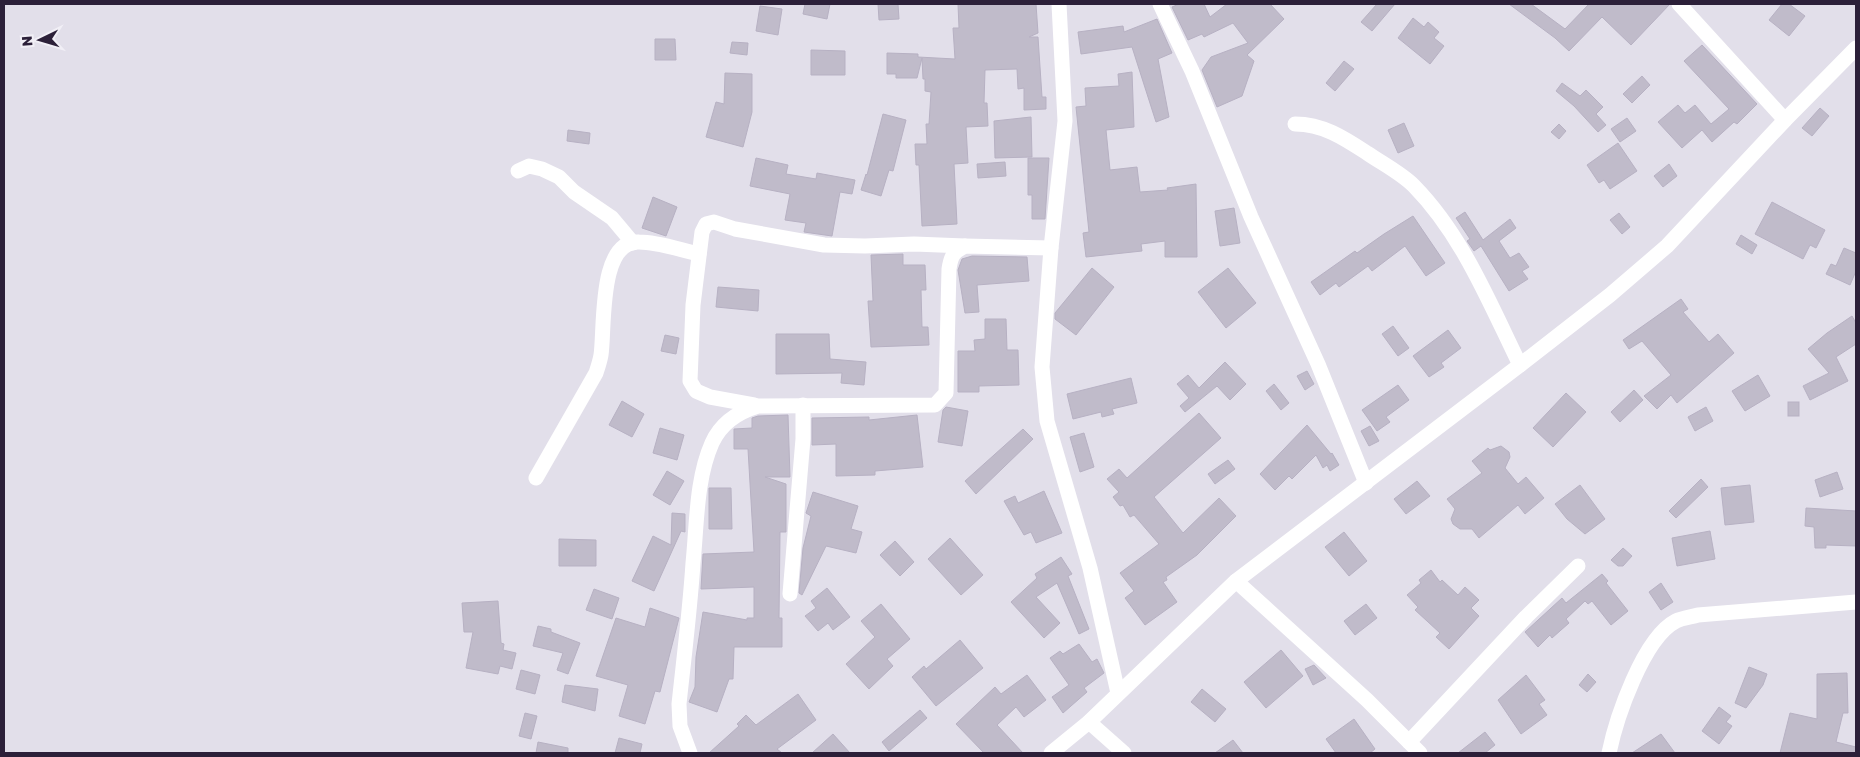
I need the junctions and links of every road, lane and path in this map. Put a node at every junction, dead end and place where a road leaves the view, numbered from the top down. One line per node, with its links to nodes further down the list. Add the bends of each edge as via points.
1 (1059, 4): 10 (street, via 1065,121)
2 (1160, 4): 16 (street, via 1192,71)
3 (1679, 4): 5 (street)
4 (1856, 48): 5 (street)
5 (1785, 120): 12 (street, via 1667,246)
6 (1295, 124): 12 (street, via 1322,127 1349,141 1412,185 1435,210 1472,267)
7 (518, 171): 8 (street, via 529,166 559,177 574,192 612,218)
8 (633, 243): 11 (street, via 638,241); 15 (street, via 626,244 617,254 609,274 601,355 596,374)
9 (965, 246): 10 (street); 11 (street, via 824,245 735,229 714,222 706,224 702,232); 13 (street, via 951,257 946,393 942,400 925,407)
10 (1051, 248): 21 (street, via 1042,367 1047,421 1090,568)
11 (699, 254): 14 (street, via 690,381 696,391 710,397)
12 (1520, 366): 16 (street)
13 (803, 405): 14 (street); 19 (street)
14 (758, 406): 24 (street, via 740,411 724,426 712,442 704,470 679,704 680,726)
15 (536, 478)
16 (1366, 483): 18 (street)
17 (1578, 566): 23 (street)
18 (1236, 581): 21 (street); 23 (street)
19 (790, 594)
20 (1856, 602): 28 (street, via 1698,615 1676,621 1652,641 1636,672)
21 (1118, 693): 22 (street)
22 (1089, 722): 25 (street); 26 (street)
23 (1409, 742): 27 (street)
24 (690, 753)
25 (1051, 753)
26 (1124, 753)
27 (1420, 753)
28 (1609, 753)

